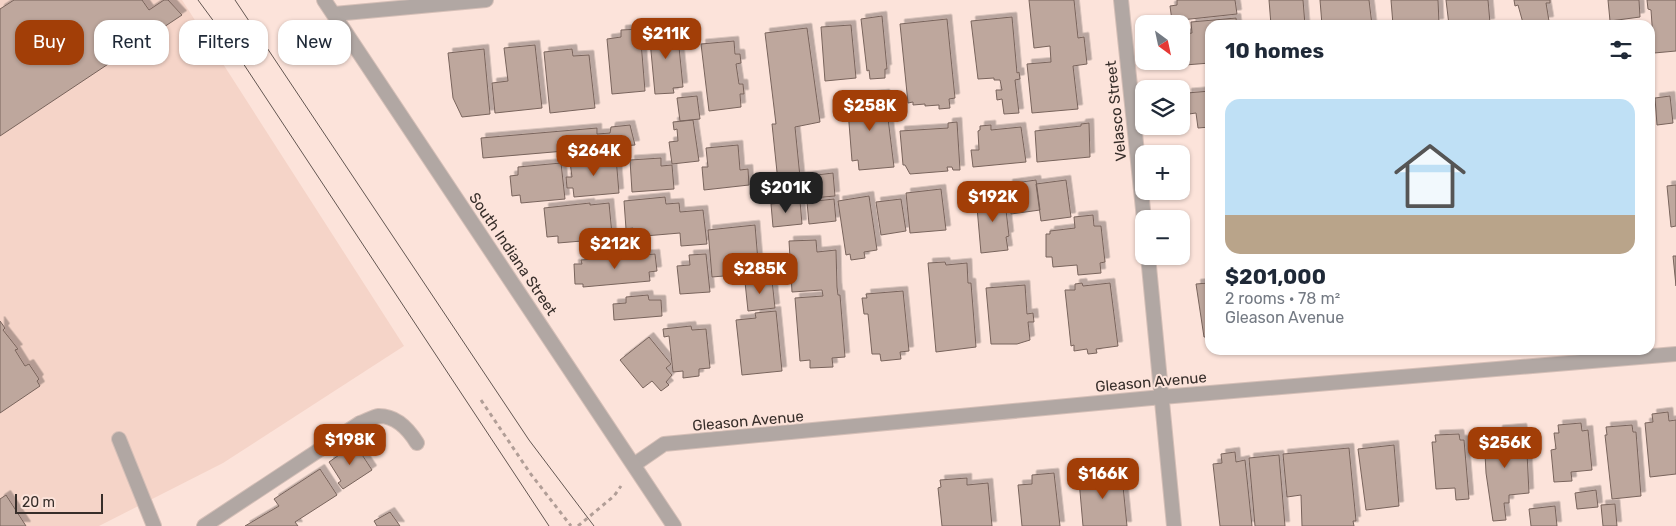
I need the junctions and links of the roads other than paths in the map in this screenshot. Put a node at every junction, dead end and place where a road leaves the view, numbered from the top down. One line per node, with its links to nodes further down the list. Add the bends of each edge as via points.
1 (324, 0): 4 (street, South Indiana Street)
2 (486, 0): 4 (street)
3 (1121, 0): 5 (street, Velasco Street)
4 (334, 14): 11 (street, South Indiana Street)
5 (1143, 210)
6 (1149, 265): 8 (street)
7 (1676, 354): 8 (street, Gleason Avenue)
8 (1162, 397): 11 (street, Gleason Avenue, via 664,444); 15 (street)
9 (119, 439): 12 (street)
10 (416, 443): 13 (street, via 396,421 379,416 360,423)
11 (635, 464): 14 (street, South Indiana Street)
12 (154, 526)
13 (204, 526)
14 (674, 526)
15 (1174, 526)

